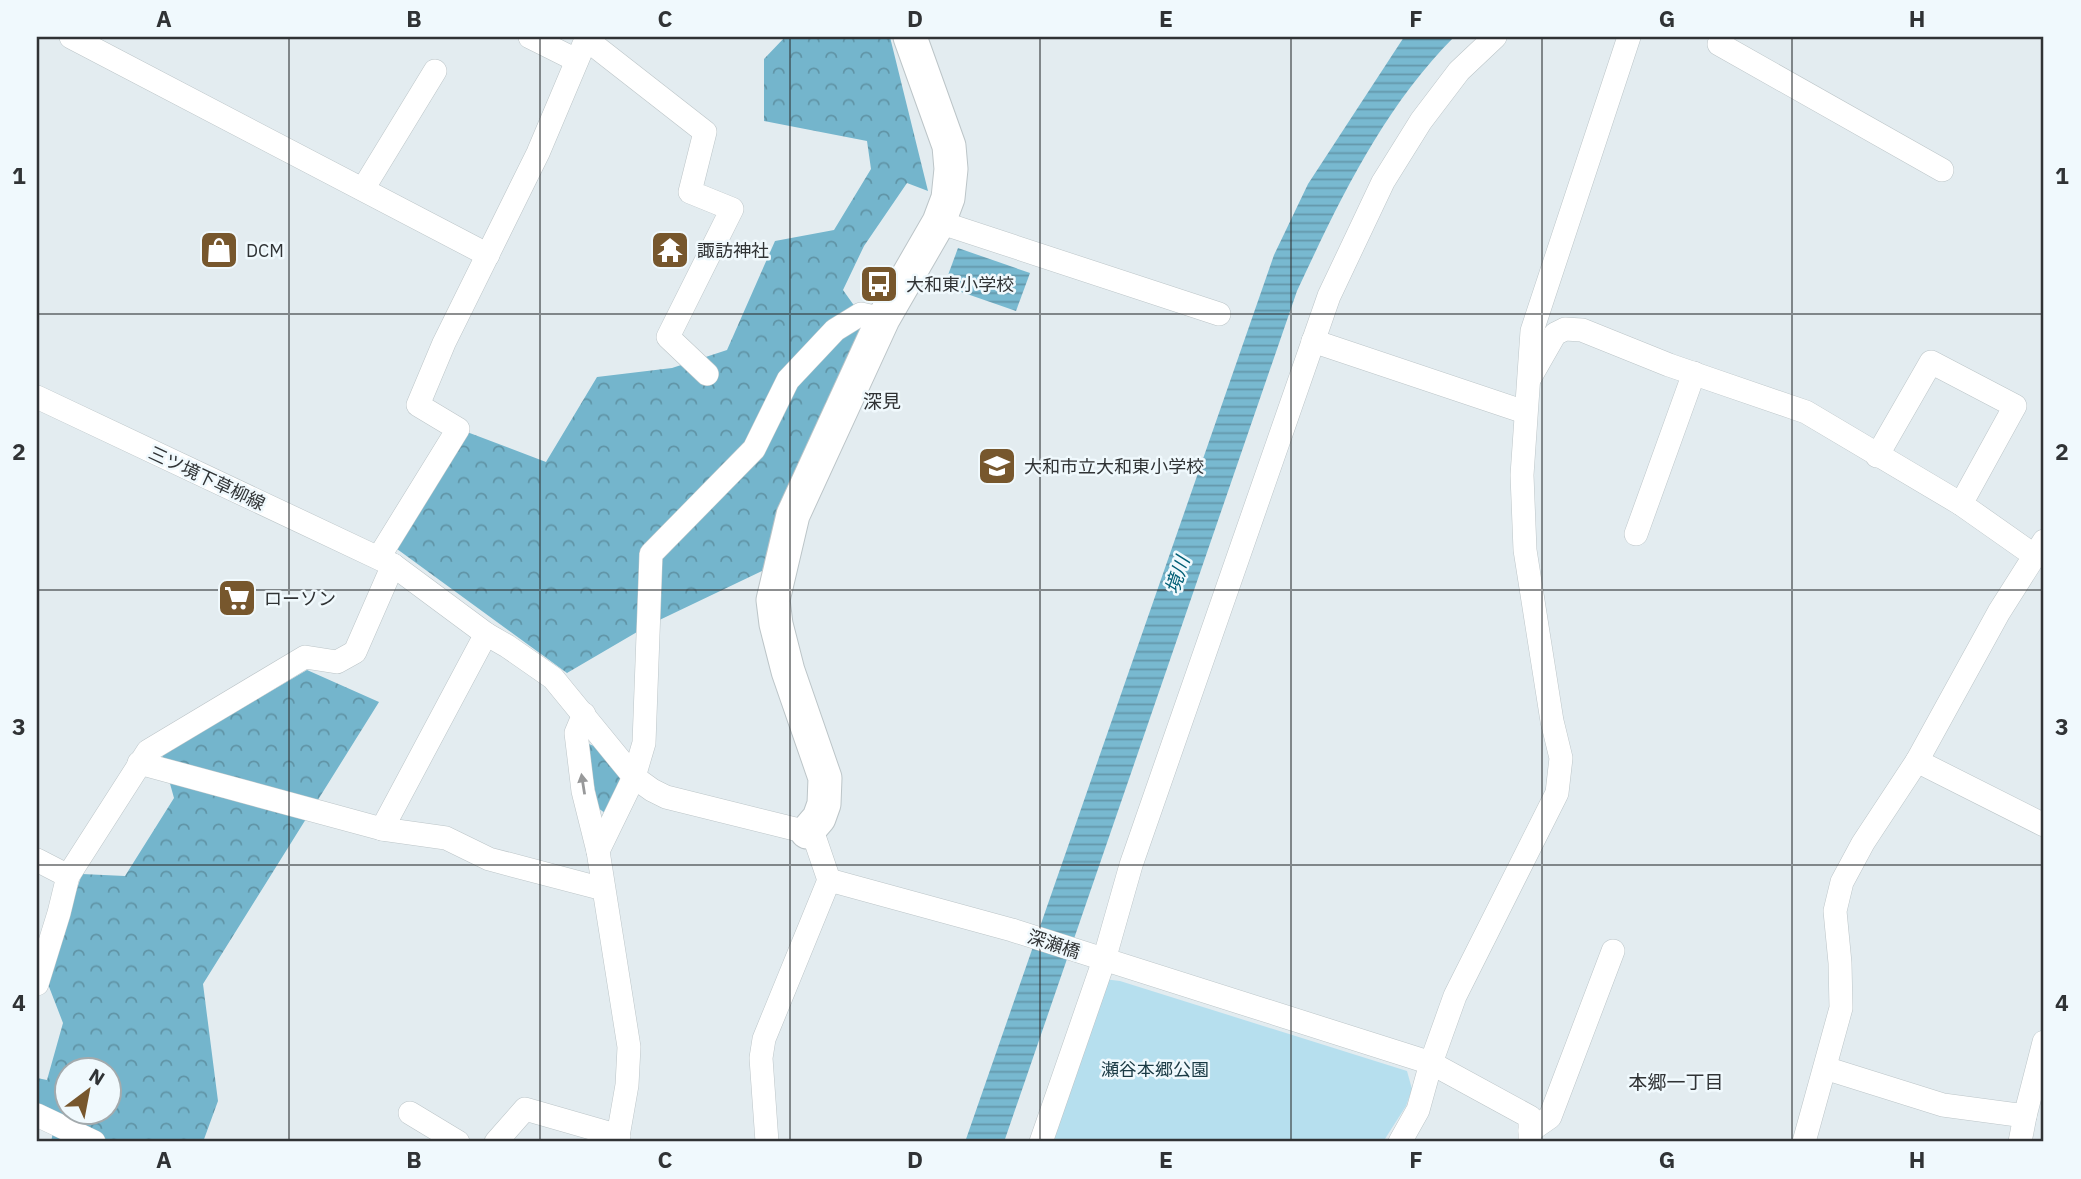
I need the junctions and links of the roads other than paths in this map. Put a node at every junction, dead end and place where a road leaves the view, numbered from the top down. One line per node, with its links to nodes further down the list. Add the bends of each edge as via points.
1 (71, 37): 11 (street)
2 (530, 37): 8 (street)
3 (910, 37): 12 (street, via 949,146 950,179)
4 (1495, 37): 16 (street, via 1459,71 1383,182)
5 (1629, 37): 19 (street, via 1532,331)
6 (1723, 37): 10 (street, via 1719,44)
7 (587, 38): 8 (street); 18 (street, via 705,132 690,192 732,209 668,337)
8 (576, 60): 13 (street, via 538,153)
9 (435, 71): 11 (street)
10 (1942, 170)
11 (362, 189): 13 (street)
12 (939, 222): 14 (street); 15 (street)
13 (488, 255): 26 (street, via 418,405 458,429)
14 (1219, 314)
15 (883, 319): 31 (street, via 862,314 835,330 788,380 754,449 650,554 643,743); 34 (street, via 793,515 773,600 788,671 825,778 824,804)
16 (1313, 341): 21 (street); 41 (street)
17 (1694, 373): 19 (street, via 1582,330 1565,329 1555,334); 22 (street, via 1806,412); 24 (street)
18 (707, 374)
19 (1529, 379): 21 (street)
20 (37, 397): 26 (street, 三ツ境下草柳線)
21 (1525, 412): 44 (street, via 1525,550 1561,758 1560,777 1557,793 1455,996)
22 (1877, 456): 23 (street); 23 (street, via 1931,362 2015,407)
23 (1961, 505): 25 (street)
24 (1636, 534)
25 (2040, 549): 29 (street, via 1978,648)
26 (386, 561): 27 (street, 三ツ境下草柳線); 30 (street, via 355,652 337,662 305,657 148,751)
27 (486, 634): 28 (street, 三ツ境下草柳線, via 553,678); 33 (street)
28 (584, 714): 31 (street, 三ツ境下草柳線); 35 (street, one-way to 28, via 583,791 576,733)
29 (1917, 761): 32 (street); 45 (street, via 1842,882 1835,911 1840,1007)
30 (139, 763): 33 (street); 37 (street)
31 (634, 777): 34 (street, 三ツ境下草柳線, via 666,797); 35 (street)
32 (2044, 825)
33 (383, 829): 39 (street, via 446,838 489,859)
34 (807, 832): 38 (street, via 816,839)
35 (598, 851): 39 (street)
36 (37, 860): 37 (street)
37 (68, 876): 42 (street)
38 (829, 880): 41 (street, 深瀬橋); 54 (street, via 764,1039 761,1058)
39 (603, 889): 50 (street, via 629,1046)
40 (1613, 951): 49 (street, via 1549,1117)
41 (1100, 958): 44 (street, 深瀬橋); 55 (street)
42 (37, 984)
43 (2044, 1042): 48 (street)
44 (1431, 1063): 49 (street, 深瀬橋, via 1530,1117); 56 (street, via 1419,1111)
45 (1825, 1068): 48 (street, via 1942,1105); 57 (street)
46 (410, 1113): 52 (street)
47 (37, 1115): 51 (street)
48 (2025, 1116): 58 (street)
49 (1530, 1136)
50 (618, 1139): 53 (street, via 524,1108)
51 (94, 1142)
52 (458, 1142)
53 (496, 1142)
54 (767, 1142)
55 (1041, 1142)
56 (1400, 1142)
57 (1804, 1142)
58 (2020, 1142)

